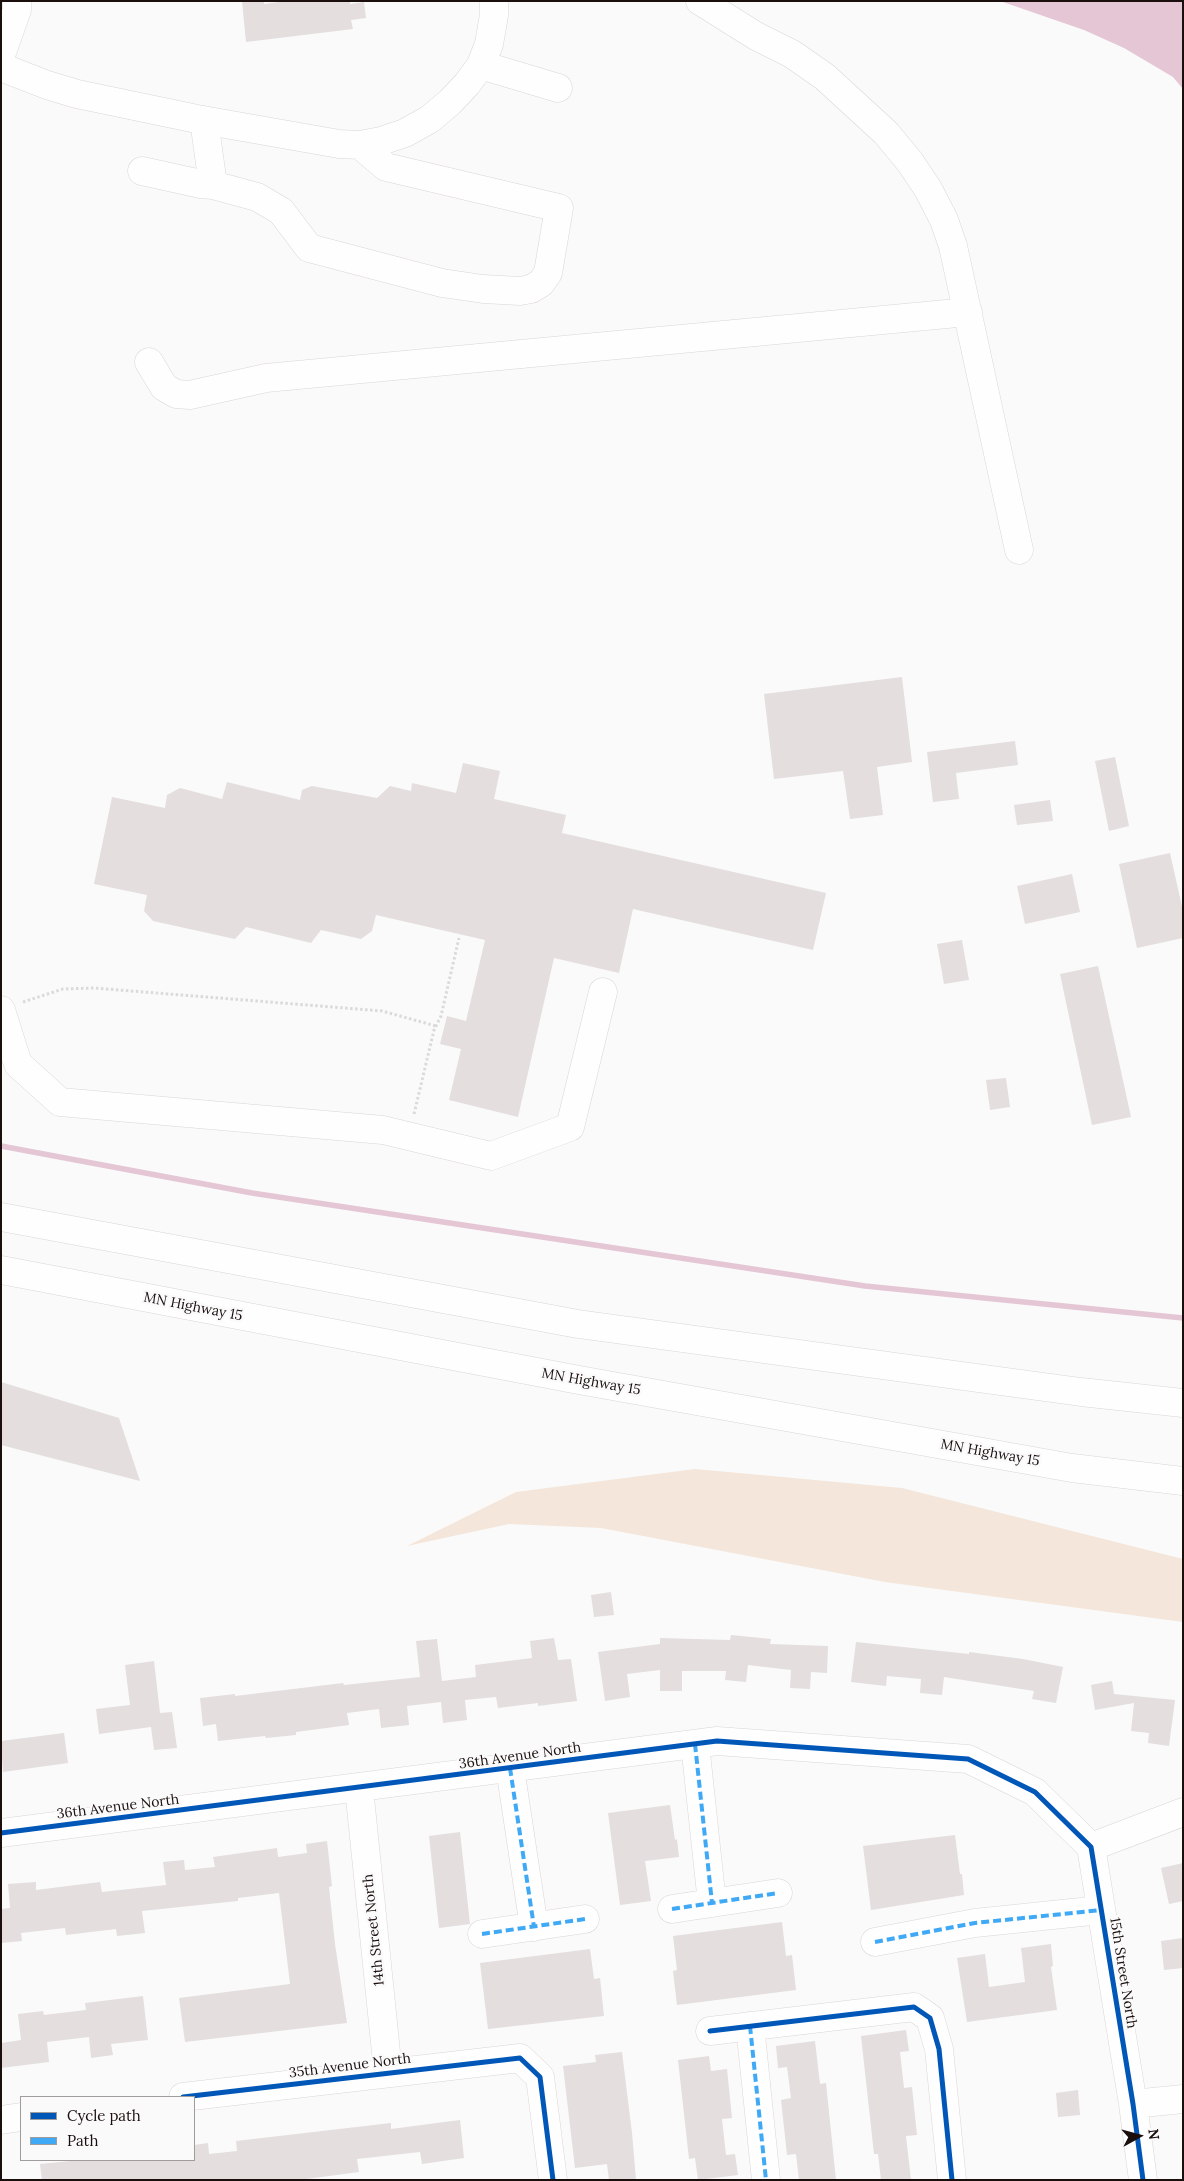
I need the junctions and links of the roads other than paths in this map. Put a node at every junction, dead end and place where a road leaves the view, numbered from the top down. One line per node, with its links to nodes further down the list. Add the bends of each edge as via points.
1 (17, 1): 4 (main road, via 17,10)
2 (494, 1): 5 (main road, via 489,44)
3 (700, 1): 12 (main road, via 792,54 825,77 886,133 928,189 944,220)
4 (1, 55)
5 (481, 65): 7 (main road); 9 (main road, via 450,102 430,119 405,133)
6 (1, 67): 8 (main road, via 77,94)
7 (558, 88)
8 (204, 120): 9 (main road); 11 (main road)
9 (360, 145): 11 (main road, via 386,167 559,208 548,273 541,283 520,291 483,290 442,283 309,248 281,210 257,197)
10 (142, 171): 11 (main road)
11 (212, 185)
12 (968, 312): 13 (main road, via 266,378 190,395 176,394 164,387); 14 (main road)
13 (149, 362)
14 (1019, 550)
15 (604, 992): 16 (main road, via 570,1127 491,1156 383,1130 60,1102 18,1064)
16 (12, 1006)
17 (1, 1217): 21 (main road, via 578,1324)
18 (1, 1270): 20 (main road, MN Highway 15)
19 (1, 1284): 20 (main road)
20 (188, 1306): 22 (main road, MN Highway 15, via 1072,1468)
21 (1183, 1403)
22 (1183, 1481)
23 (694, 1744): 24 (main road, 36th Avenue North); 28 (main road, 36th Avenue North, via 717,1741 968,1758 1035,1792); 30 (main road)
24 (510, 1768): 25 (main road, 36th Avenue North); 34 (main road)
25 (359, 1788): 27 (main road, 36th Avenue North); 39 (main road, 14th Street North)
26 (1183, 1812): 28 (main road)
27 (1, 1834)
28 (1091, 1847): 32 (main road, 15th Street North)
29 (778, 1893): 30 (main road)
30 (712, 1903): 31 (main road)
31 (672, 1909)
32 (1101, 1910): 36 (main road, via 975,1923); 42 (main road, 15th Street North)
33 (585, 1919): 34 (main road)
34 (534, 1927): 35 (main road)
35 (482, 1934)
36 (875, 1942)
37 (750, 2026): 38 (main road); 46 (main road); 47 (main road, via 914,2007 930,2018 939,2049)
38 (710, 2031)
39 (388, 2072): 40 (main road, 35th Avenue North); 45 (main road, 35th Avenue North, via 520,2058 540,2077)
40 (191, 2096)
41 (1183, 2098): 42 (main road)
42 (1134, 2104): 48 (main road, 15th Street North)
43 (20, 2117): 44 (main road)
44 (1, 2120)
45 (553, 2180)
46 (766, 2180)
47 (952, 2180)
48 (1143, 2180)

